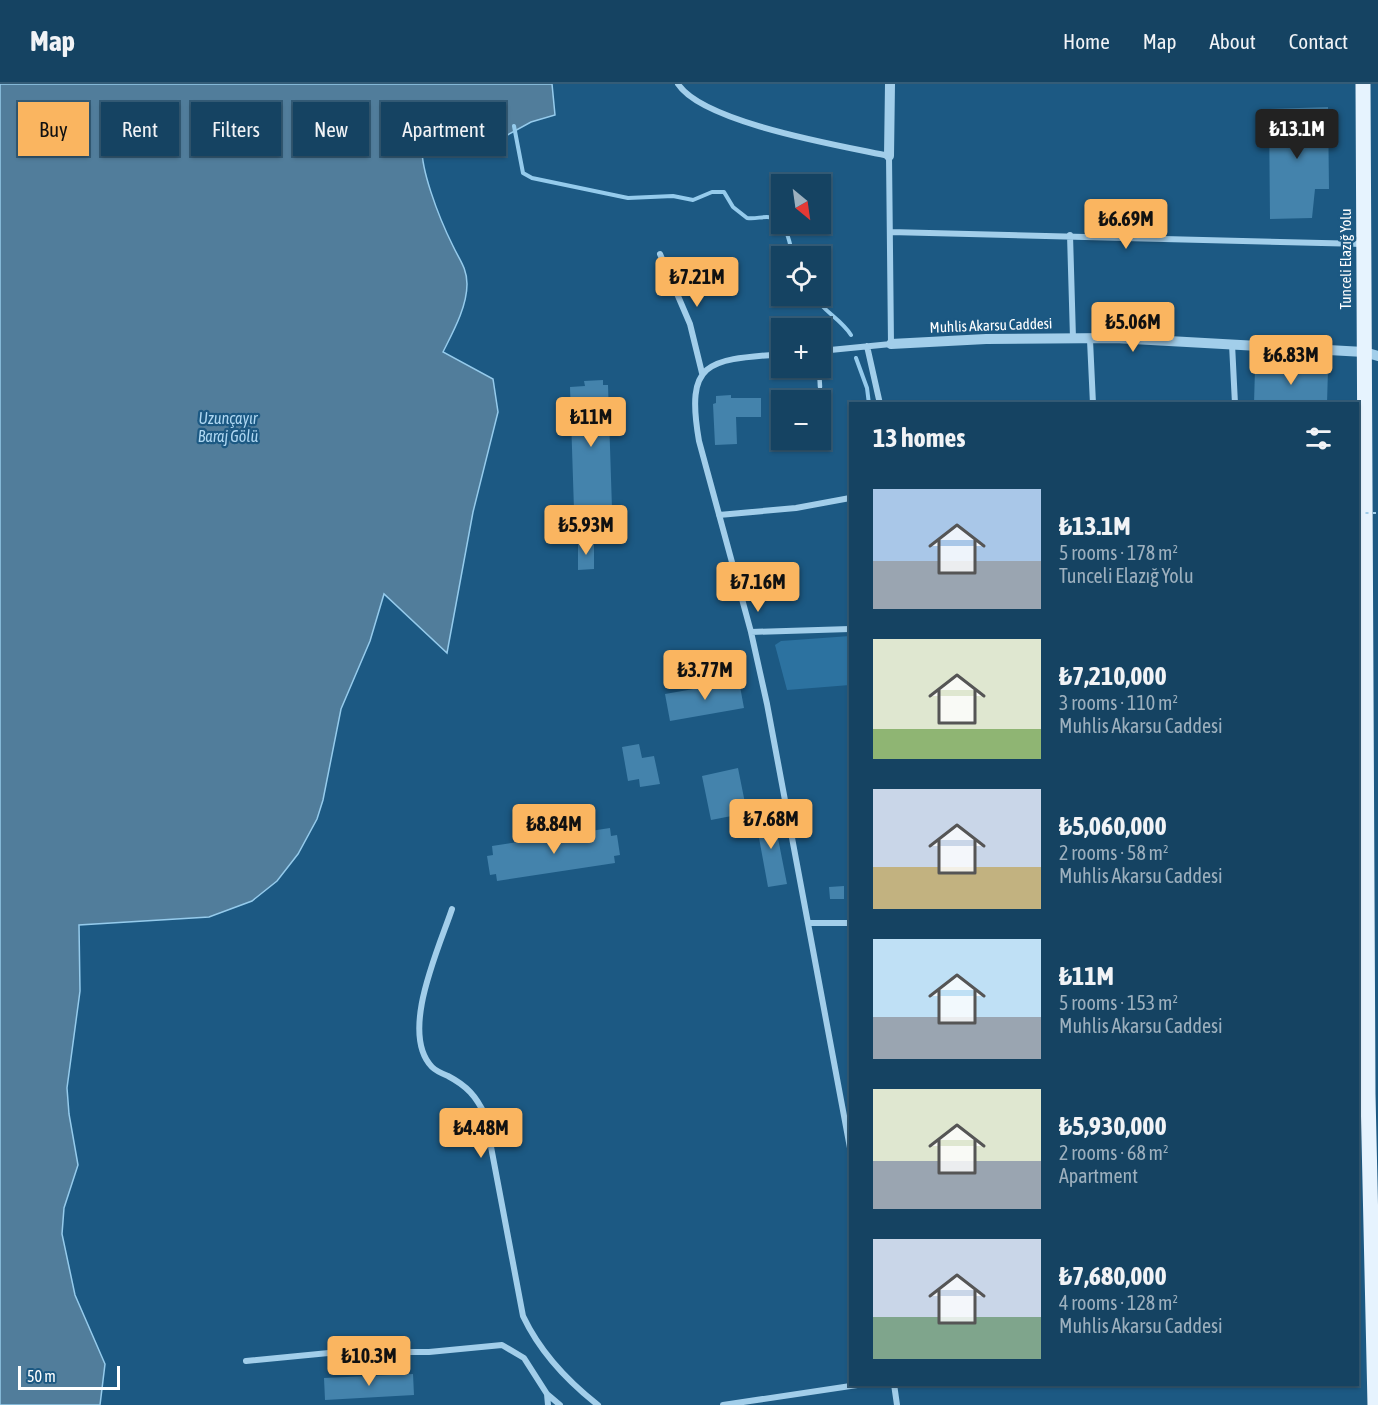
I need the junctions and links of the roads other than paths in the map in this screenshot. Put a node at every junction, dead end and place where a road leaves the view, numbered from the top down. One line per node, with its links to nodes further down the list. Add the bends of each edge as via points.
1 (678, 84): 4 (street, via 702,105 738,120)
2 (890, 84): 4 (street)
3 (1363, 84): 7 (main road, Tunceli Elazığ Yolu)
4 (889, 156): 5 (street)
5 (890, 232): 6 (street); 11 (street)
6 (1070, 235): 7 (street); 9 (street)
7 (1363, 244): 15 (main road, Tunceli Elazığ Yolu)
8 (660, 254): 17 (street, via 690,324)
9 (1073, 338): 10 (street, Muhlis Akarsu Caddesi); 11 (street, Muhlis Akarsu Caddesi)
10 (1090, 339): 12 (street, Muhlis Akarsu Caddesi); 21 (street)
11 (891, 344): 13 (street, Muhlis Akarsu Caddesi)
12 (1232, 344): 15 (street, Muhlis Akarsu Caddesi); 22 (street)
13 (867, 346): 14 (street, Muhlis Akarsu Caddesi); 20 (street)
14 (831, 350)
15 (1371, 354): 27 (main road, Tunceli Elazığ Yolu)
16 (771, 355): 17 (street, via 727,361)
17 (702, 373): 24 (street, via 696,384 694,413)
18 (820, 378): 19 (lane)
19 (820, 387)
20 (880, 402)
21 (1093, 402)
22 (1235, 402)
23 (849, 498): 24 (street)
24 (719, 515): 26 (street)
25 (849, 629): 26 (street)
26 (751, 632): 30 (street)
27 (1362, 747): 31 (main road, Tunceli Elazığ Yolu)
28 (452, 909): 39 (street, via 423,999 418,1035 422,1051 433,1068 477,1096 485,1115 524,1316 534,1339 571,1384)
29 (849, 922): 30 (street)
30 (809, 923): 32 (street)
31 (1362, 927): 42 (main road, Tunceli Elazığ Yolu)
32 (849, 1143)
33 (246, 1361): 36 (street, via 339,1352 429,1352 502,1345 524,1358)
34 (851, 1386): 40 (street)
35 (894, 1386): 41 (street)
36 (547, 1394): 37 (street); 38 (street)
37 (548, 1405)
38 (560, 1405)
39 (598, 1405)
40 (723, 1405)
41 (897, 1405)
42 (1375, 1405)

